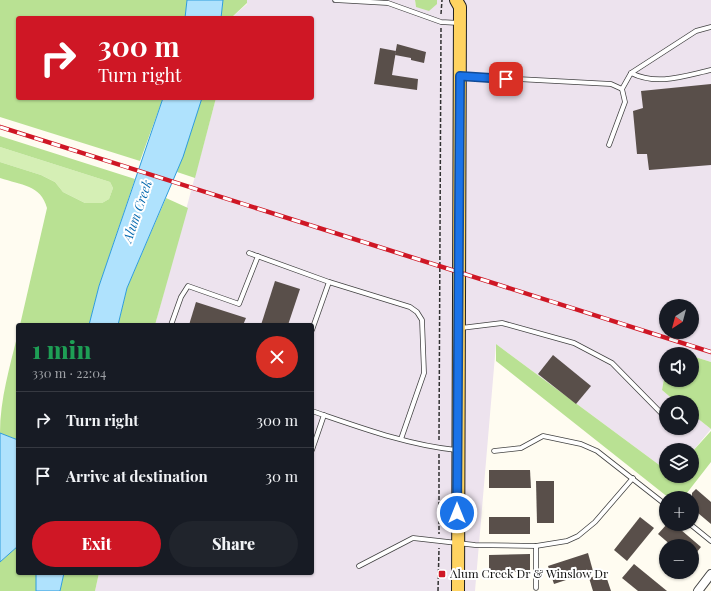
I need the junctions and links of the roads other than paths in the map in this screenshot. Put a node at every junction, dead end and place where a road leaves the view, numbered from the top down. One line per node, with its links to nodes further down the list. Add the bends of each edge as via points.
1 (335, 0): 3 (lane, via 388,3 441,22)
2 (460, 2): 3 (main road)
3 (460, 23): 7 (main road)
4 (711, 27): 6 (lane, via 696,31)
5 (711, 70): 6 (lane, via 660,80 642,78)
6 (631, 73): 8 (lane)
7 (460, 76): 8 (lane, via 611,84); 15 (main road)
8 (622, 89): 9 (lane, via 625,102)
9 (609, 145)
10 (249, 253): 11 (lane)
11 (258, 256): 12 (lane); 13 (lane, via 239,304 188,286)
12 (329, 282): 14 (lane); 19 (lane, via 410,307 422,320 424,372)
13 (172, 323)
14 (314, 324)
15 (459, 329): 16 (lane, via 502,323 574,343 612,363); 21 (main road)
16 (659, 411)
17 (314, 412): 18 (lane)
18 (324, 415): 19 (lane); 20 (lane)
19 (401, 439): 21 (lane)
20 (314, 444)
21 (458, 450): 27 (main road)
22 (494, 452): 23 (lane, via 521,448 543,436 581,444 596,451)
23 (633, 478): 24 (lane); 28 (lane, via 595,522 578,536 556,544)
24 (659, 499)
25 (699, 531): 26 (lane)
26 (711, 541)
27 (457, 544): 28 (lane); 29 (lane, via 413,538); 32 (main road)
28 (536, 546): 31 (lane)
29 (359, 566)
30 (711, 574): 33 (street)
31 (536, 588)
32 (458, 591)
33 (698, 591)

